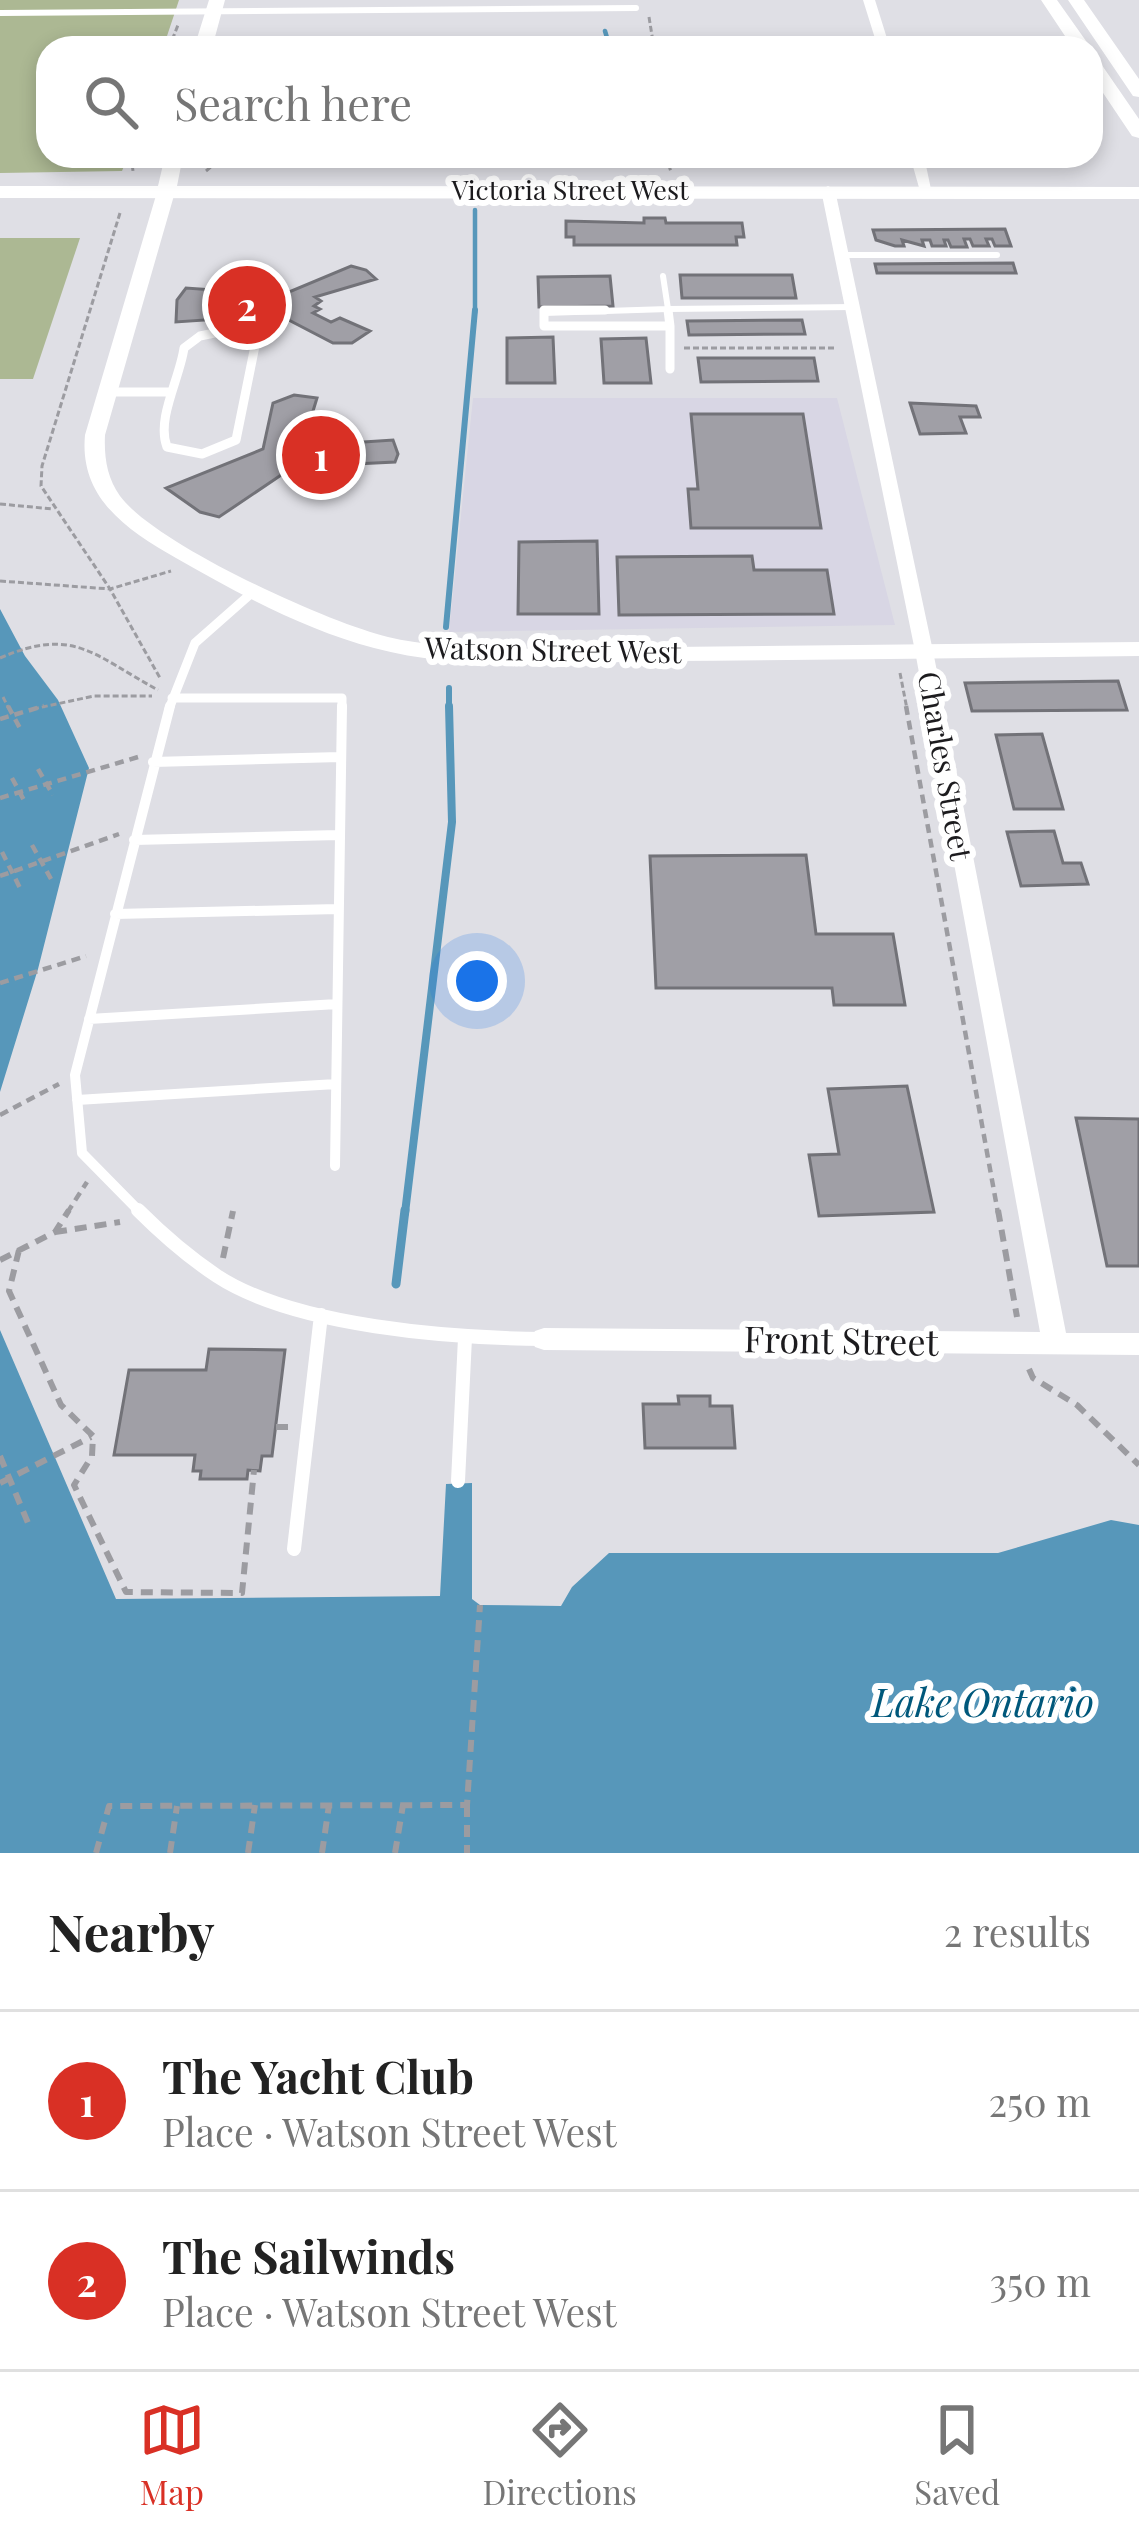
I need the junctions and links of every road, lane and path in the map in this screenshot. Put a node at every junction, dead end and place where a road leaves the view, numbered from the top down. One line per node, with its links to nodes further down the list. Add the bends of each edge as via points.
1 (869, 0): 12 (street)
2 (1049, 0): 13 (main road)
3 (1077, 2): 14 (main road)
4 (215, 5): 5 (lane); 8 (lane); 10 (main road)
5 (636, 8)
6 (651, 8): 11 (path)
7 (0, 10): 8 (lane)
8 (180, 14): 9 (path)
9 (174, 36)
10 (206, 36)
11 (653, 36)
12 (880, 36)
13 (1074, 36)
14 (1100, 36)
15 (1103, 40): 17 (main road)
16 (1103, 80): 18 (main road)
17 (1139, 92)
18 (1139, 132)
19 (131, 168): 22 (path)
20 (171, 168): 26 (main road)
21 (921, 168): 24 (street)
22 (131, 176)
23 (828, 190): 24 (main road, Victoria Street West); 26 (main road, Victoria Street West); 29 (street, Charles Street)
24 (928, 190): 27 (main road, Victoria Street West)
25 (0, 192): 26 (main road, Victoria Street West)
26 (166, 192): 38 (street, Watson Street West)
27 (1139, 193)
28 (122, 208): 41 (path, via 42,466 41,487)
29 (842, 255): 30 (lane); 32 (street, Charles Street)
30 (998, 255)
31 (662, 276): 33 (lane)
32 (853, 307): 33 (lane); 47 (street, Charles Street)
33 (668, 309): 34 (lane); 34 (lane, via 544,310 544,326)
34 (670, 326): 36 (lane)
35 (834, 348): 36 (path)
36 (670, 349): 37 (lane)
37 (670, 369)
38 (107, 392): 39 (lane); 44 (street, Watson Street West, via 92,457 104,490 136,523)
39 (170, 392): 39 (lane, via 184,348 199,335 232,330 256,340 236,440 225,448 194,456 166,447)
40 (0, 504): 41 (path)
41 (53, 509): 45 (path)
42 (173, 569): 45 (path)
43 (0, 581): 45 (path)
44 (257, 589): 47 (street, Watson Street West, via 337,628 415,650); 51 (lane, via 195,643)
45 (110, 590): 51 (path)
46 (1139, 649): 47 (street, Watson Street West)
47 (924, 651): 95 (street, Charles Street)
48 (0, 658): 51 (path, via 39,640 73,644)
49 (899, 670): 92 (path)
50 (3, 697): 52 (path)
51 (172, 698): 52 (path, via 113,692); 55 (lane, via 343,698); 56 (lane)
52 (14, 715): 53 (path); 54 (path)
53 (0, 719)
54 (22, 732)
55 (340, 757): 56 (lane); 65 (lane)
56 (154, 758): 59 (path); 64 (lane)
57 (38, 770): 59 (path)
58 (12, 778): 60 (path)
59 (46, 783): 60 (path); 61 (path)
60 (20, 791): 62 (path); 63 (path)
61 (53, 796)
62 (0, 798)
63 (26, 803)
64 (136, 834): 65 (lane); 68 (path); 74 (lane)
65 (339, 835): 73 (lane)
66 (32, 845): 68 (path)
67 (2, 853): 69 (path)
68 (40, 861): 69 (path); 71 (path)
69 (12, 872): 70 (path); 72 (path)
70 (0, 876)
71 (50, 879)
72 (21, 890)
73 (338, 909): 74 (lane); 77 (lane)
74 (115, 914): 75 (lane)
75 (106, 951): 76 (path); 78 (lane)
76 (0, 983)
77 (337, 1004): 78 (lane); 80 (lane)
78 (89, 1019): 79 (lane)
79 (75, 1076): 81 (lane); 82 (path)
80 (336, 1084): 81 (lane); 84 (lane)
81 (77, 1100): 83 (lane)
82 (0, 1115)
83 (82, 1153): 86 (lane); 87 (path, via 87,1184)
84 (335, 1166)
85 (233, 1211): 90 (path)
86 (146, 1218): 87 (path); 90 (lane)
87 (55, 1232): 88 (path)
88 (19, 1250): 89 (path); 98 (path, via 9,1292 61,1405)
89 (0, 1260)
90 (218, 1277): 91 (lane)
91 (321, 1315): 93 (lane); 106 (lane)
92 (1018, 1322)
93 (465, 1338): 94 (lane); 103 (lane)
94 (544, 1339): 95 (street, Front Street)
95 (1055, 1343): 96 (street, Front Street)
96 (1139, 1344)
97 (1026, 1363): 100 (path, via 1033,1378 1077,1405)
98 (93, 1436): 101 (path, via 92,1456 74,1485 127,1592 242,1593); 102 (path)
99 (0, 1456): 102 (path)
100 (1139, 1465)
101 (254, 1471)
102 (9, 1479): 104 (path); 105 (path)
103 (458, 1481)
104 (0, 1483)
105 (28, 1522)
106 (294, 1550)
107 (480, 1605): 111 (path)
108 (403, 1804): 110 (path); 111 (path); 117 (path)
109 (255, 1805): 110 (path); 112 (path); 115 (path)
110 (329, 1805): 116 (path)
111 (467, 1805): 118 (path)
112 (177, 1806): 113 (path, via 109,1806); 114 (path)
113 (96, 1853)
114 (170, 1853)
115 (248, 1853)
116 (322, 1853)
117 (395, 1853)
118 (467, 1853)

